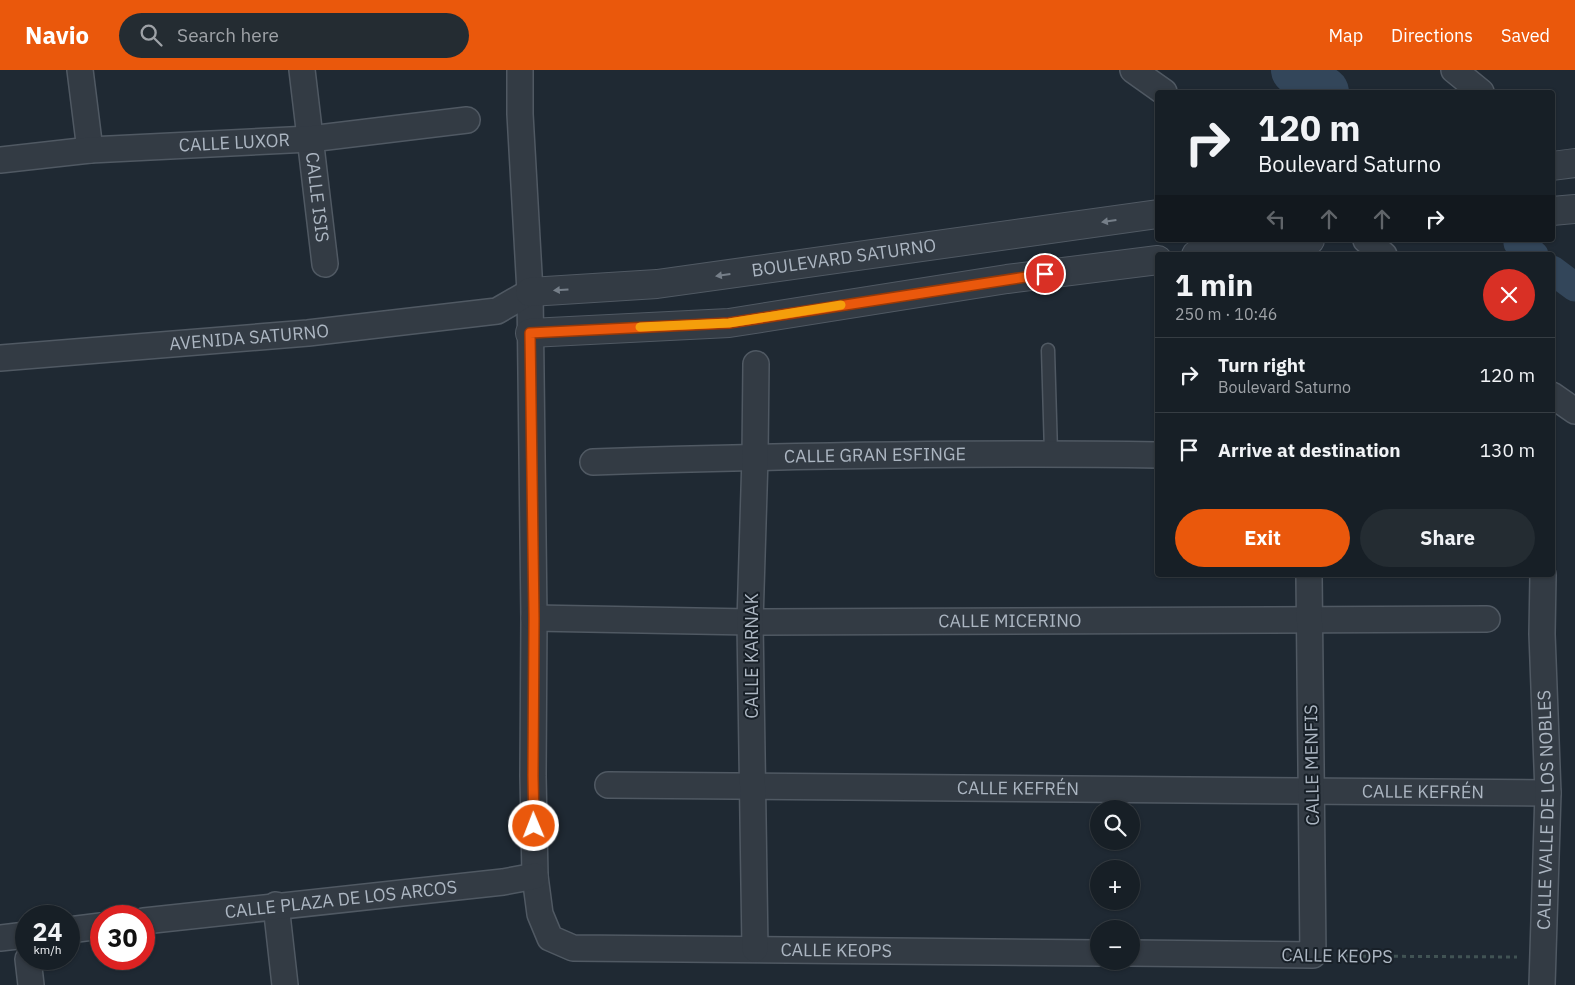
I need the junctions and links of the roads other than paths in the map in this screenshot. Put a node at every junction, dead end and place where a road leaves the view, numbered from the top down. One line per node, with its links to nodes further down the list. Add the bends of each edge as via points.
1 (80, 70): 10 (street)
2 (302, 70): 9 (street, CALLE ISIS)
3 (520, 70): 21 (street)
4 (1134, 70): 6 (street)
5 (1454, 70): 7 (street)
6 (1161, 90)
7 (1479, 90)
8 (467, 120): 9 (street, CALLE LUXOR)
9 (310, 139): 10 (street, CALLE LUXOR); 20 (street, CALLE ISIS)
10 (90, 150): 11 (street, CALLE LUXOR)
11 (0, 160)
12 (1575, 209): 13 (street)
13 (1555, 211)
14 (1155, 214): 21 (street, BOULEVARD SATURNO, one-way to 21, via 657,284)
15 (1295, 242): 17 (street)
16 (1368, 242): 18 (street)
17 (1219, 252)
18 (1380, 252)
19 (1155, 260): 23 (street, via 1008,279 729,323)
20 (325, 264)
21 (530, 292): 22 (street, AVENIDA SATURNO); 23 (street)
22 (497, 311): 23 (street); 25 (street, AVENIDA SATURNO, via 308,333)
23 (530, 333): 35 (street)
24 (1048, 350): 29 (lane)
25 (0, 358)
26 (756, 364): 31 (street, CALLE KARNAK)
27 (1555, 396): 28 (street)
28 (1575, 411)
29 (1051, 453): 30 (street, CALLE GRAN ESFINGE); 31 (street, CALLE GRAN ESFINGE)
30 (1155, 455)
31 (755, 457): 32 (street, CALLE GRAN ESFINGE); 38 (street, CALLE KARNAK)
32 (593, 462)
33 (1309, 577): 37 (street, CALLE MENFIS)
34 (1542, 577): 42 (street, CALLE VALLE DE LOS NOBLES)
35 (534, 618): 38 (street, CALLE MICERINO); 43 (street)
36 (1487, 619): 37 (street, CALLE MICERINO)
37 (1310, 621): 38 (street, CALLE MICERINO); 41 (street, CALLE MENFIS)
38 (750, 622): 40 (street, CALLE KARNAK)
39 (608, 785): 40 (street, CALLE KEFRÉN)
40 (753, 787): 41 (street, CALLE KEFRÉN); 48 (street, CALLE KARNAK)
41 (1313, 791): 42 (street, CALLE KEFRÉN); 51 (street, CALLE MENFIS)
42 (1548, 793): 55 (street, CALLE VALLE DE LOS NOBLES)
43 (535, 876): 44 (street, CALLE PLAZA DE LOS ARCOS); 48 (street, CALLE KEOPS, via 540,914 550,938 573,948)
44 (276, 905): 45 (street, CALLE PLAZA DE LOS ARCOS); 54 (street)
45 (155, 920)
46 (15, 936): 47 (street)
47 (0, 938)
48 (755, 949): 49 (street, CALLE KEOPS)
49 (1090, 953)
50 (1140, 953): 51 (street, CALLE KEOPS)
51 (1313, 955)
52 (29, 970): 53 (street)
53 (31, 985)
54 (285, 985)
55 (1542, 985)

